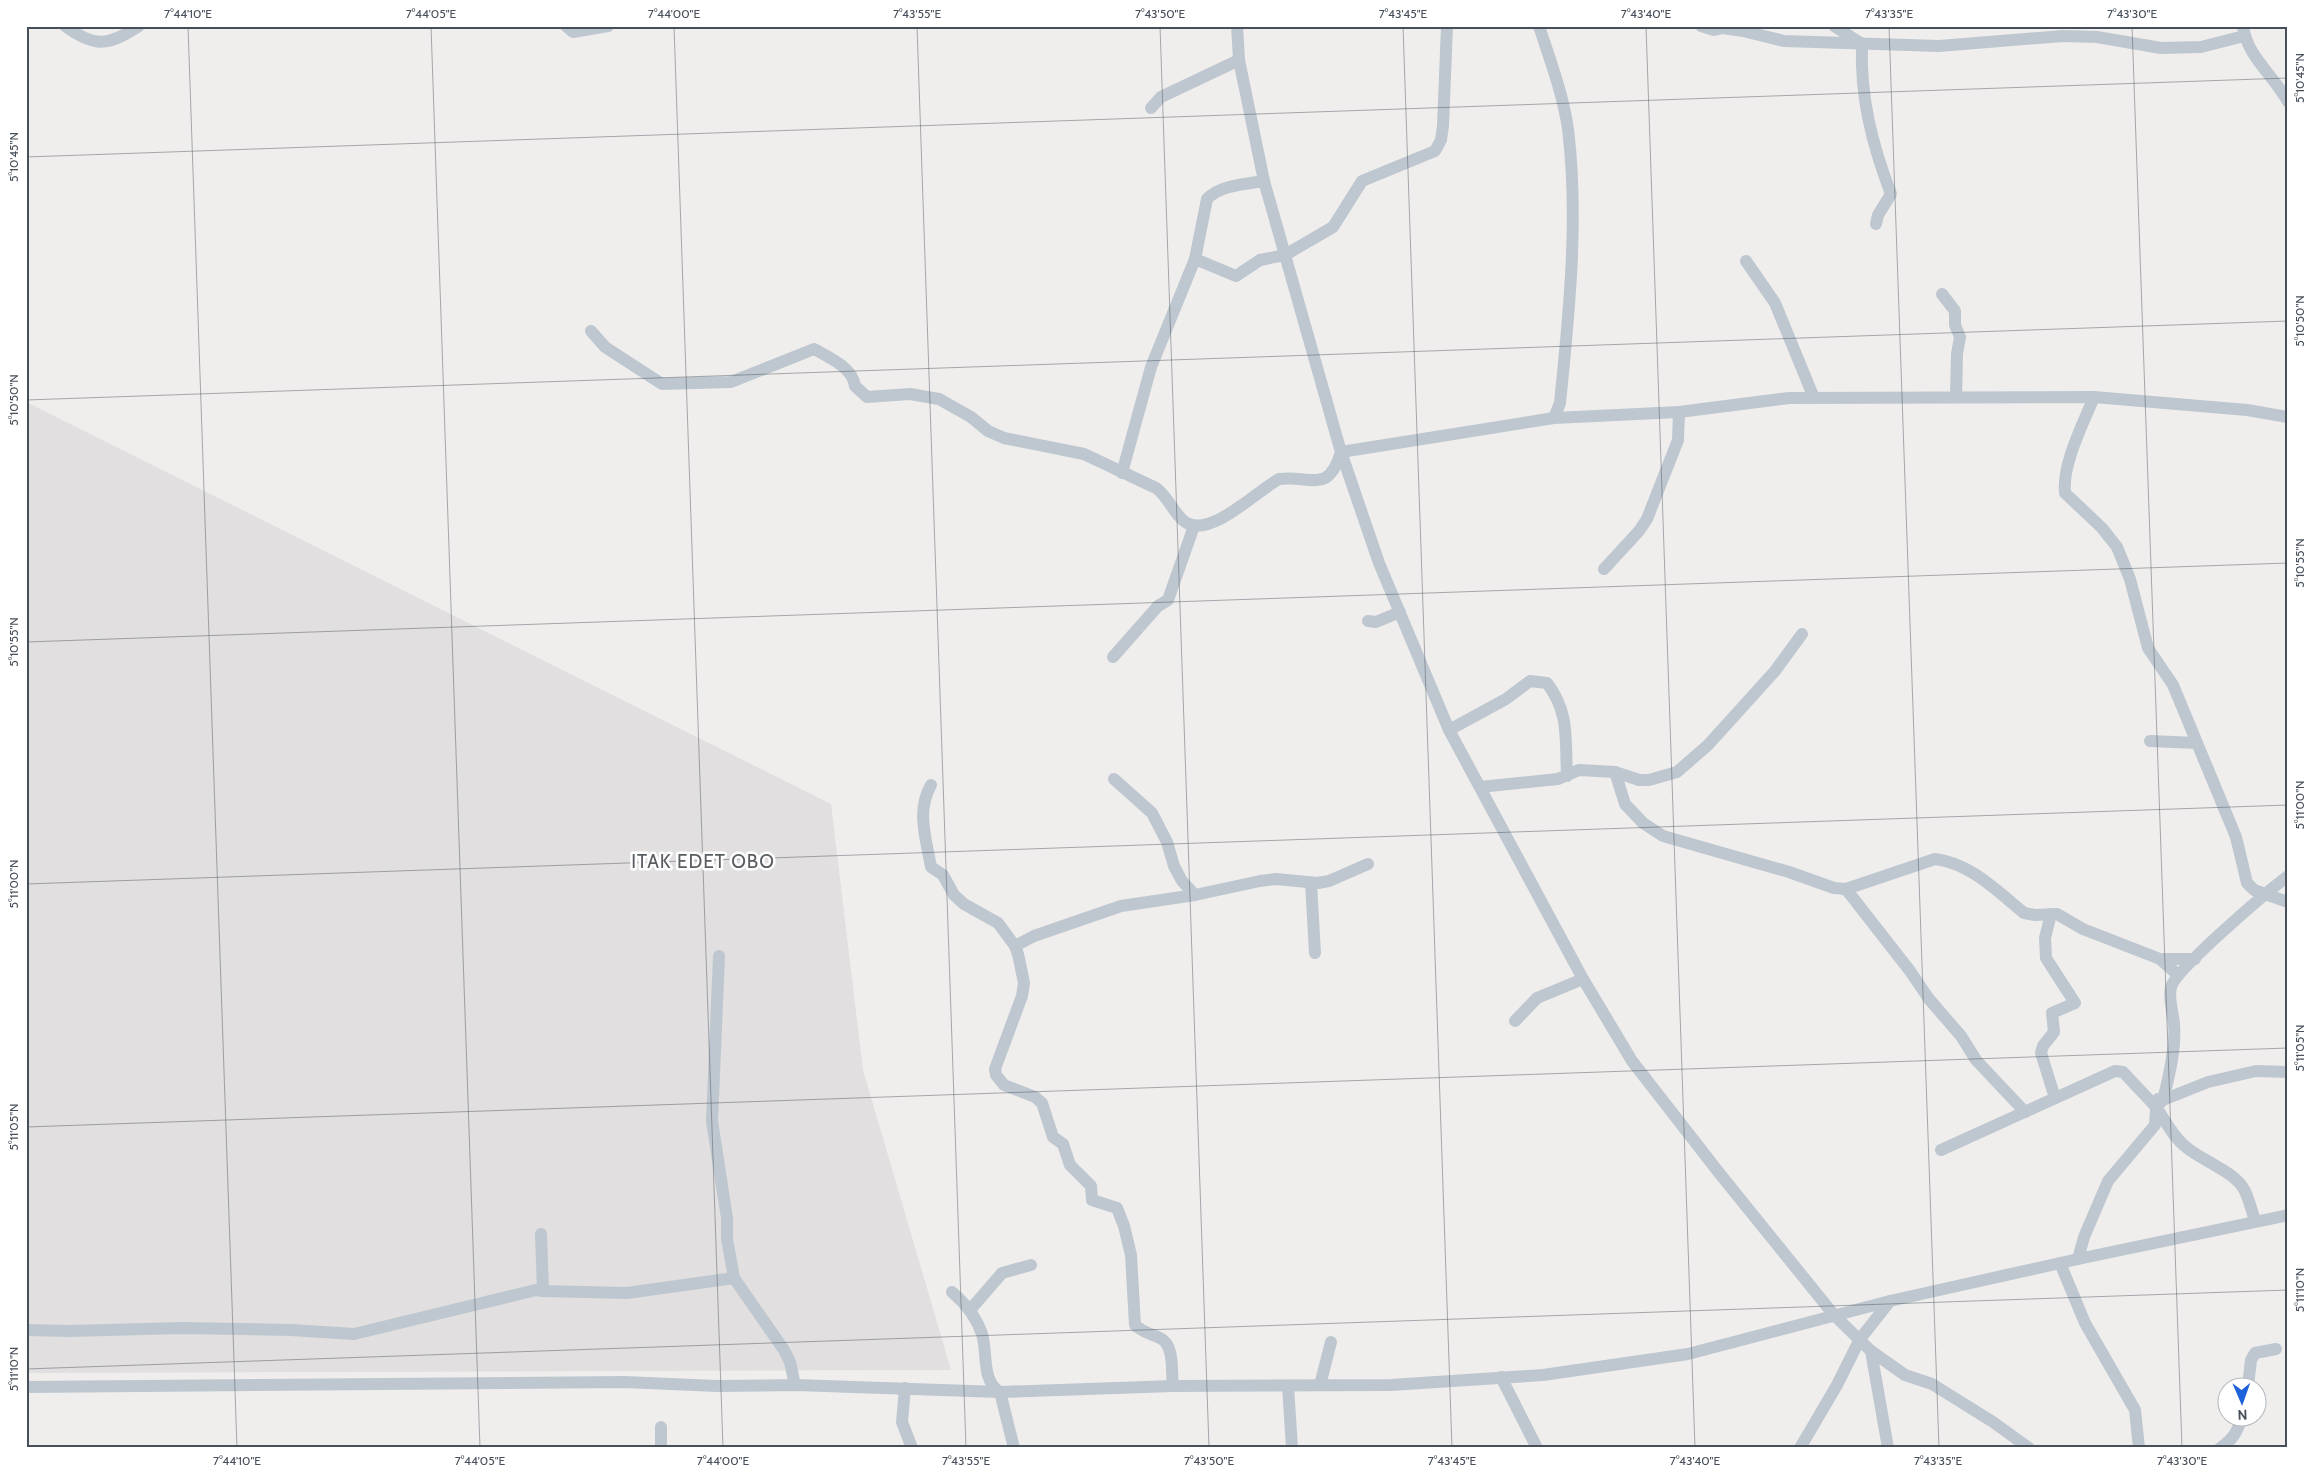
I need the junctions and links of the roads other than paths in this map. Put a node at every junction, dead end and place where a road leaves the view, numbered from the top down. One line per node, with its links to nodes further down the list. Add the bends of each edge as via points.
1 (65, 26): 2 (street, via 92,43 111,41)
2 (139, 26)
3 (566, 26): 4 (street, via 573,32)
4 (608, 26)
5 (1237, 26): 12 (street)
6 (1447, 26): 17 (street, via 1444,126 1435,151 1362,180 1334,227)
7 (1539, 26): 27 (street, via 1568,128 1571,172 1571,276 1560,403)
8 (1701, 26): 11 (street, via 1743,31 1784,41)
9 (1834, 26): 11 (street)
10 (2244, 31): 11 (street, via 2201,46 2161,48 2097,37 2063,36 1939,46); 13 (street, via 2249,49)
11 (1862, 44): 16 (street, via 1861,75 1873,144 1890,194)
12 (1239, 60): 14 (street, via 1161,97); 15 (street)
13 (2288, 102)
14 (1151, 108)
15 (1264, 181): 17 (street); 18 (street, via 1226,188 1207,199)
16 (1876, 224)
17 (1285, 255): 18 (street, via 1260,260 1236,276); 28 (street)
18 (1195, 259): 29 (street, via 1151,367)
19 (1746, 261): 24 (street, via 1775,303)
20 (1942, 294): 23 (street, via 1955,311 1955,325 1960,337)
21 (592, 331): 29 (street, via 605,348 662,384 731,382 814,348 845,368 854,378 855,386 867,397 910,394 938,399 1004,438 1084,454)
22 (2094, 396): 23 (street); 26 (street, via 2247,410); 38 (street, via 2068,467 2065,493 2117,547 2130,579 2148,648 2173,685)
23 (1956, 397): 24 (street)
24 (1814, 398): 25 (street, via 1789,398)
25 (1678, 412): 27 (street); 31 (street, via 1678,440 1647,519)
26 (2288, 417)
27 (1554, 418): 28 (street)
28 (1341, 452): 30 (street, via 1333,473 1326,478 1307,481 1279,479 1213,522); 32 (street, via 1379,563)
29 (1122, 473): 30 (street, via 1161,491 1185,523)
30 (1194, 526): 35 (street, via 1168,600 1158,606)
31 (1604, 569)
32 (1400, 612): 33 (street, via 1376,622); 36 (street)
33 (1368, 621)
34 (1802, 634): 39 (street, via 1775,671 1708,745 1677,772 1649,780 1630,779)
35 (1113, 657)
36 (1449, 730): 40 (street, via 1506,699 1530,681 1547,683 1564,712); 43 (street)
37 (2150, 741): 38 (street)
38 (2197, 743): 48 (street, via 2236,836 2247,883 2254,890)
39 (1615, 772): 40 (street, via 1579,770); 47 (street, via 1625,804 1643,823 1662,836)
40 (1567, 776): 43 (street)
41 (1114, 779): 49 (street, via 1152,812 1167,842 1174,866)
42 (930, 785): 52 (street, via 923,798 922,810 931,867 944,875 954,895 964,904 998,923)
43 (1480, 787): 58 (street)
44 (1368, 864): 46 (street, via 1329,881)
45 (2288, 876): 48 (street)
46 (1311, 883): 49 (street, via 1276,879); 53 (street)
47 (1846, 889): 51 (street, via 1935,858 1949,860 1968,869 2024,913); 63 (street, via 1961,1036 1976,1060)
48 (2266, 893): 50 (street); 56 (street)
49 (1195, 895): 52 (street, via 1122,906 1042,932)
50 (2288, 902)
51 (2051, 914): 55 (street); 61 (street, via 2045,938 2046,958 2075,1003 2052,1013 2054,1032 2043,1046 2042,1054)
52 (1015, 946): 86 (street, via 1024,983 995,1069 996,1075 1004,1086 1042,1103 1053,1137 1065,1147 1070,1165 1091,1186 1092,1200 1117,1208 1129,1245 1134,1325 1160,1338 1169,1347)
53 (1315, 953)
54 (719, 956): 71 (street, via 712,1121)
55 (2160, 959): 56 (street); 57 (street)
56 (2195, 959): 57 (street)
57 (2178, 975): 62 (street, via 2169,999 2174,1038)
58 (1583, 979): 59 (street, via 1537,998); 76 (street, via 1632,1061)
59 (1515, 1021)
60 (2288, 1072): 62 (street, via 2256,1071 2208,1082)
61 (2055, 1098): 62 (street, via 2119,1071 2146,1096); 63 (street)
62 (2160, 1104): 66 (street, via 2177,1139 2217,1166 2244,1190); 68 (street, via 2154,1125 2108,1181)
63 (2025, 1112): 64 (street)
64 (1941, 1150)
65 (2288, 1215): 66 (street)
66 (2255, 1221): 68 (street)
67 (541, 1234): 72 (street)
68 (2078, 1259): 69 (street)
69 (2060, 1263): 74 (street); 101 (street, via 2085,1323 2135,1410)
70 (1031, 1265): 75 (street, via 1002,1273)
71 (734, 1278): 72 (street, via 628,1293); 84 (street, via 784,1350)
72 (543, 1292): 77 (street, via 536,1290 354,1334 291,1330)
73 (952, 1292): 75 (street)
74 (1890, 1301): 76 (street); 78 (street)
75 (970, 1310): 90 (street, via 982,1334 988,1381)
76 (1834, 1315): 78 (street); 83 (street, via 1688,1354)
77 (26, 1330)
78 (1860, 1339): 81 (street); 98 (street)
79 (1331, 1342): 85 (street)
80 (2276, 1349): 82 (street, via 2255,1353)
81 (1871, 1351): 99 (street); 100 (street, via 1905,1375 1932,1384)
82 (2249, 1376)
83 (1501, 1377): 85 (street, via 1391,1385); 97 (street)
84 (795, 1385): 88 (street, via 624,1382); 89 (street)
85 (1320, 1385): 87 (street)
86 (1173, 1386): 87 (street); 90 (street)
87 (1288, 1386): 96 (street)
88 (26, 1387)
89 (905, 1388): 90 (street); 94 (street, via 902,1422)
90 (1000, 1392): 95 (street)
91 (2239, 1426): 102 (street)
92 (661, 1427): 93 (street)
93 (661, 1448)
94 (912, 1448)
95 (1014, 1448)
96 (1292, 1448)
97 (1537, 1448)
98 (1800, 1448)
99 (1888, 1448)
100 (2029, 1448)
101 (2139, 1448)
102 (2220, 1448)

